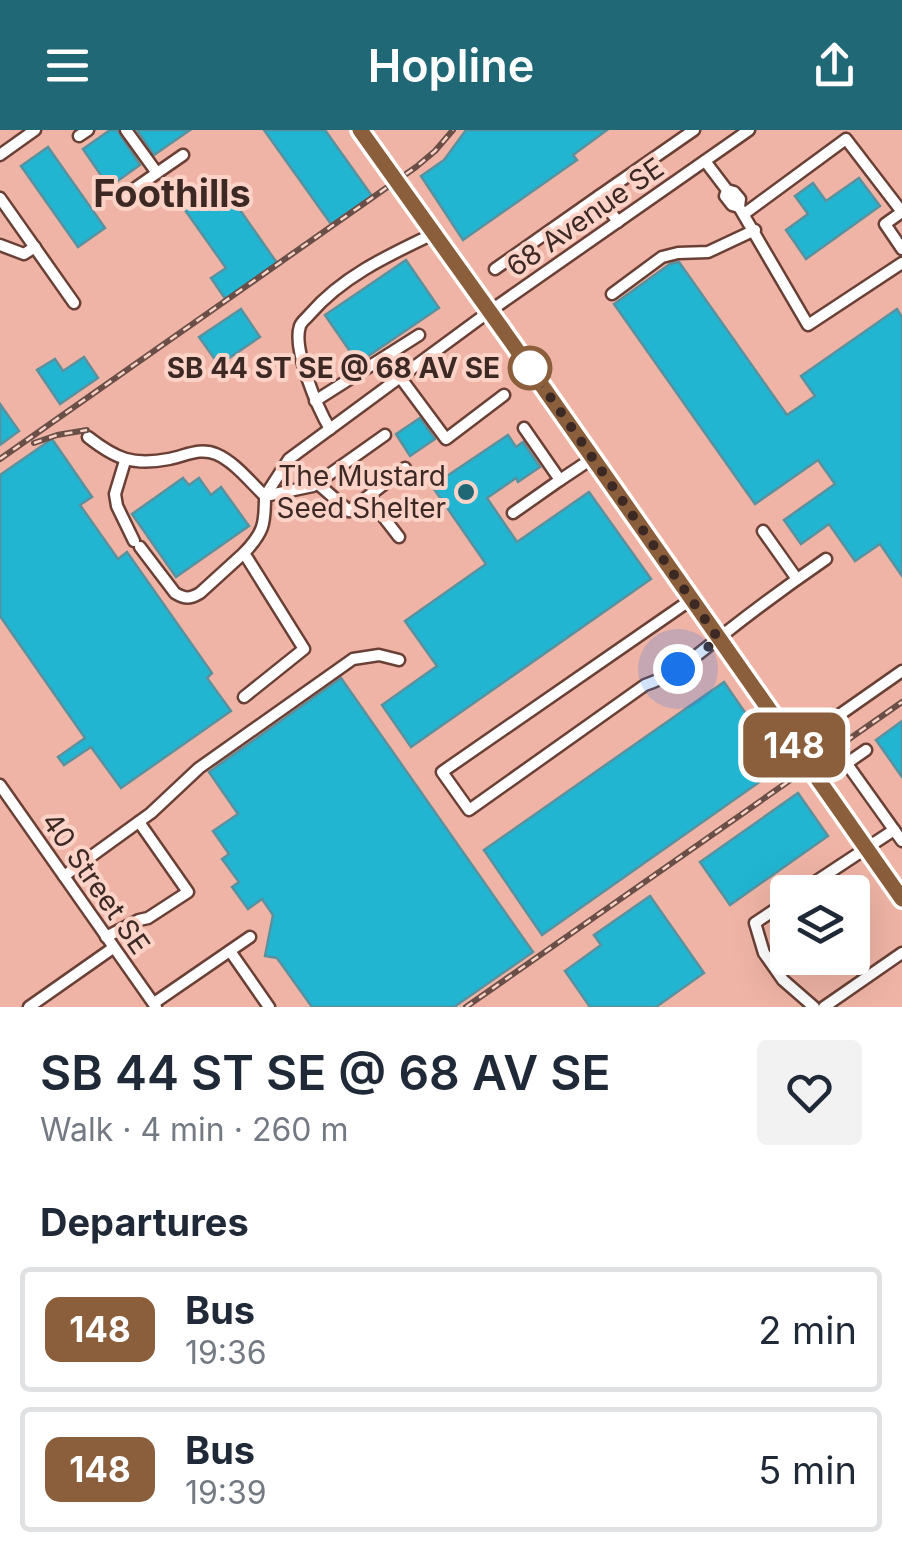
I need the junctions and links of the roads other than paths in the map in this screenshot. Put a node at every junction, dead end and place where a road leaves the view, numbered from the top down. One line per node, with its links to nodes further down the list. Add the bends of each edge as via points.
1 (35, 130): 6 (street)
2 (126, 130): 9 (street)
3 (360, 130): 18 (street)
4 (694, 130): 12 (street)
5 (749, 130): 8 (street, 68 Avenue SE)
6 (0, 154)
7 (183, 155): 9 (street)
8 (705, 161): 15 (street, via 725,196); 16 (street, 68 Avenue SE)
9 (157, 174): 11 (street)
10 (902, 191): 13 (street)
11 (127, 194)
12 (600, 196): 16 (street); 23 (street)
13 (890, 196): 15 (street, via 846,139); 21 (street, via 902,212 885,224)
14 (0, 198): 20 (street)
15 (742, 210): 17 (street)
16 (618, 222): 26 (street, 68 Avenue SE)
17 (755, 230): 22 (street, via 808,325); 24 (street, via 708,252 662,258)
18 (434, 234): 26 (street); 30 (street, via 349,279 300,326)
19 (0, 246): 20 (street, via 24,254)
20 (35, 247): 25 (street)
21 (902, 249)
22 (902, 262)
23 (495, 269)
24 (612, 294)
25 (74, 303)
26 (490, 311): 28 (street, 68 Avenue SE); 35 (street)
27 (419, 335): 30 (street)
28 (400, 378): 29 (street, via 446,439); 32 (street, 68 Avenue SE)
29 (504, 395)
30 (315, 402): 32 (street)
31 (524, 428): 38 (street)
32 (330, 429): 40 (street, 68 Avenue SE, via 289,459)
33 (385, 435): 39 (street)
34 (88, 437): 36 (street)
35 (593, 458): 38 (street); 49 (street)
36 (125, 461): 40 (street, via 216,453); 45 (street, via 117,506 175,593 192,598)
37 (405, 468): 41 (street)
38 (560, 480): 42 (street)
39 (318, 483): 40 (street); 41 (street, via 349,510)
40 (265, 496): 45 (street, via 262,530)
41 (368, 496): 44 (street)
42 (513, 513)
43 (763, 532): 47 (street)
44 (399, 537)
45 (244, 553): 54 (street, via 304,650)
46 (826, 559): 47 (street)
47 (797, 579): 48 (street)
48 (778, 592): 50 (street); 51 (street)
49 (692, 599): 51 (street); 51 (street, via 442,772 469,810)
50 (786, 604)
51 (718, 638): 55 (street)
52 (398, 660): 60 (street, via 380,654 353,659 199,768)
53 (902, 671): 55 (street)
54 (244, 696)
55 (795, 746): 58 (street)
56 (866, 750): 57 (street)
57 (847, 764): 58 (street); 61 (street)
58 (820, 782): 63 (street)
59 (0, 785): 65 (street, 40 Street SE)
60 (140, 822): 65 (street); 68 (street, via 188,892)
61 (894, 830): 62 (street); 63 (street)
62 (902, 841)
63 (865, 847): 64 (street); 66 (street)
64 (825, 875)
65 (64, 876): 68 (street, 40 Street SE)
66 (902, 899)
67 (770, 913): 73 (street, via 756,923)
68 (106, 937): 70 (street, 40 Street SE)
69 (250, 937): 71 (street)
70 (114, 948): 75 (street, 40 Street SE); 76 (street)
71 (230, 951): 75 (street); 77 (street)
72 (902, 952): 79 (street)
73 (770, 961)
74 (780, 975): 78 (street)
75 (155, 1005)
76 (29, 1007)
77 (269, 1007)
78 (814, 1007)
79 (824, 1007)

